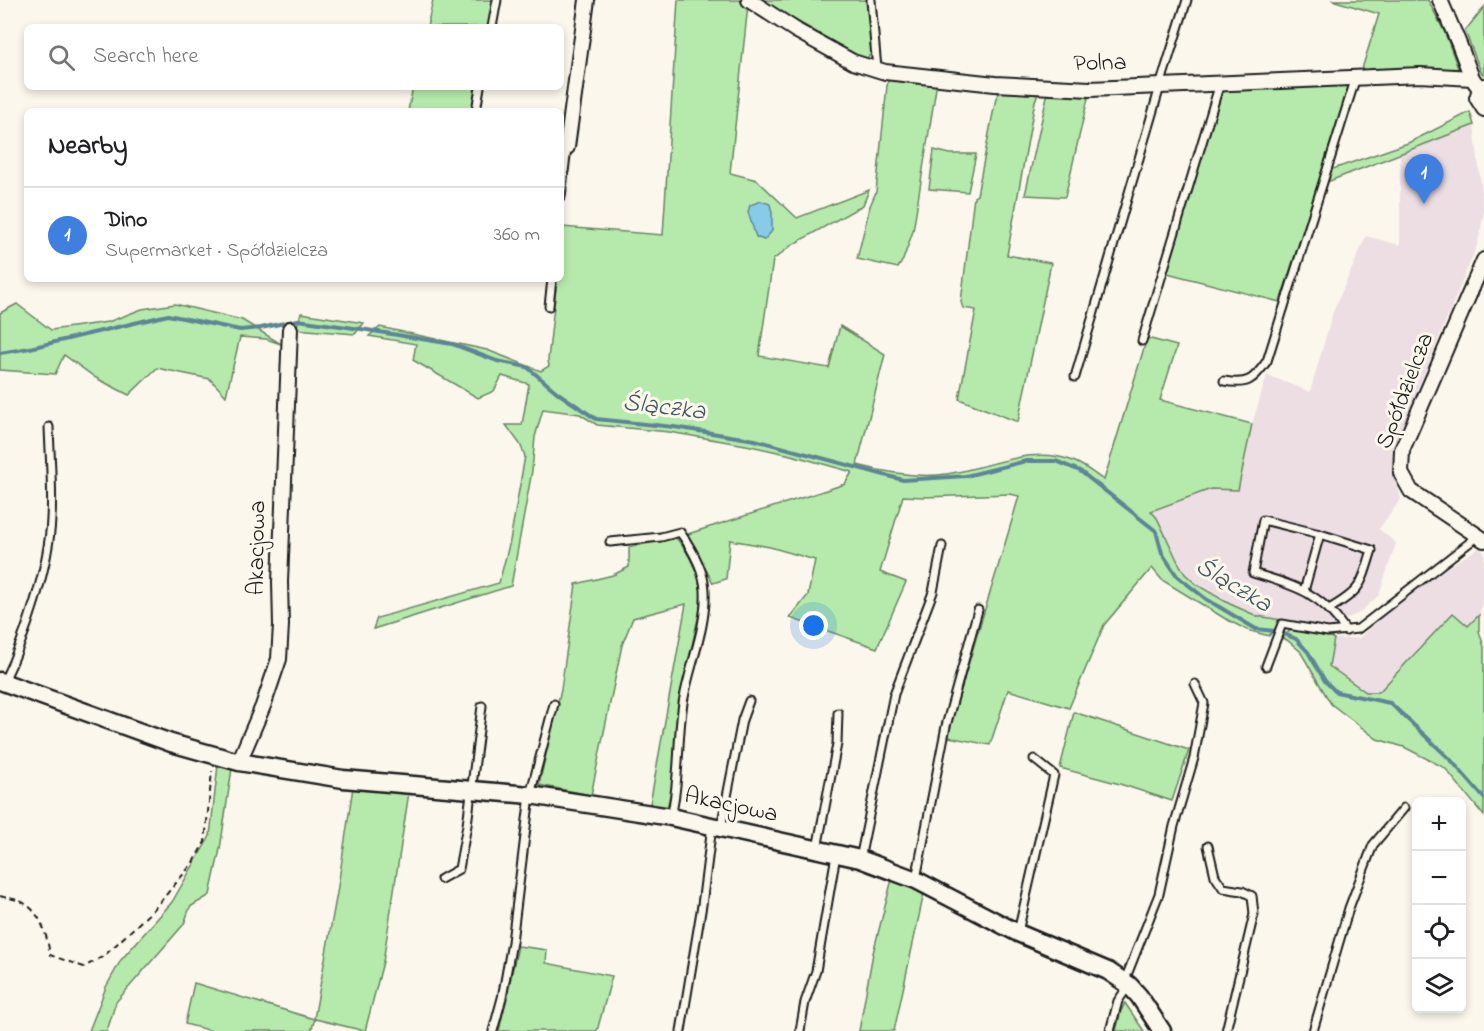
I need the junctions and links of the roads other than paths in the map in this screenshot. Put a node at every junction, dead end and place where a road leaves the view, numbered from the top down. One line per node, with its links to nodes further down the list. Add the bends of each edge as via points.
1 (497, 0): 7 (lane)
2 (587, 0): 16 (street)
3 (749, 0): 8 (street, Polna, via 853,63)
4 (871, 0): 8 (lane)
5 (1187, 0): 12 (lane)
6 (1440, 0): 11 (street)
7 (493, 24)
8 (877, 70): 12 (street, Polna, via 995,84 1090,88)
9 (1356, 77): 10 (street, Polna); 11 (street, Polna, via 1420,75); 24 (lane, via 1267,362 1257,375 1242,384)
10 (1220, 83): 12 (street, Polna); 22 (lane)
11 (1478, 84): 15 (street, via 1477,98)
12 (1161, 85): 23 (lane)
13 (480, 90): 14 (lane)
14 (476, 108)
15 (1484, 109)
16 (567, 147): 17 (lane)
17 (564, 172)
18 (1484, 260): 27 (street, Spółdzielcza, via 1400,461 1411,491)
19 (552, 282): 20 (lane)
20 (549, 306)
21 (290, 328): 42 (street, Akacjowa, via 279,659)
22 (1142, 341)
23 (1075, 377)
24 (1224, 381)
25 (49, 427): 36 (lane, via 51,520 46,556 18,653)
26 (1320, 534): 30 (lane); 30 (lane, via 1263,520 1253,573); 31 (lane, via 1372,550 1361,585 1352,596)
27 (1481, 538): 33 (lane, via 1358,629)
28 (610, 542): 46 (lane, via 680,532 696,556 705,589 702,622 682,705 676,797)
29 (942, 546): 51 (lane, via 933,592 894,694)
30 (1304, 591): 31 (lane)
31 (1329, 609): 33 (lane)
32 (978, 610): 53 (lane, via 946,726)
33 (1346, 631): 34 (lane, via 1282,624)
34 (1266, 666)
35 (1195, 684): 55 (lane, via 1204,703 1194,758 1159,894)
36 (1, 686): 42 (street, Akacjowa)
37 (749, 701): 47 (lane)
38 (554, 704): 44 (lane)
39 (482, 706): 43 (lane)
40 (838, 713): 49 (lane, via 837,744)
41 (1034, 759): 54 (lane, via 1054,775)
42 (239, 762): 43 (street, Akacjowa, via 343,779)
43 (471, 789): 44 (street, Akacjowa); 52 (lane, via 459,869)
44 (530, 795): 46 (street, Akacjowa); 56 (lane, via 512,942)
45 (1404, 808): 62 (lane, via 1372,845)
46 (671, 817): 47 (street, Akacjowa)
47 (717, 827): 49 (street, Akacjowa); 57 (lane)
48 (1208, 846): 61 (lane, via 1215,876 1223,888 1252,896 1254,914)
49 (817, 849): 50 (street, Akacjowa)
50 (836, 853): 51 (street, Akacjowa); 58 (lane, via 816,971)
51 (860, 859): 53 (street, Akacjowa)
52 (441, 879)
53 (915, 880): 54 (street, Akacjowa)
54 (1018, 933): 55 (street, Akacjowa)
55 (1127, 982): 59 (lane); 60 (street, Akacjowa)
56 (494, 1031)
57 (681, 1031)
58 (800, 1031)
59 (1110, 1031)
60 (1162, 1031)
61 (1226, 1031)
62 (1313, 1031)

